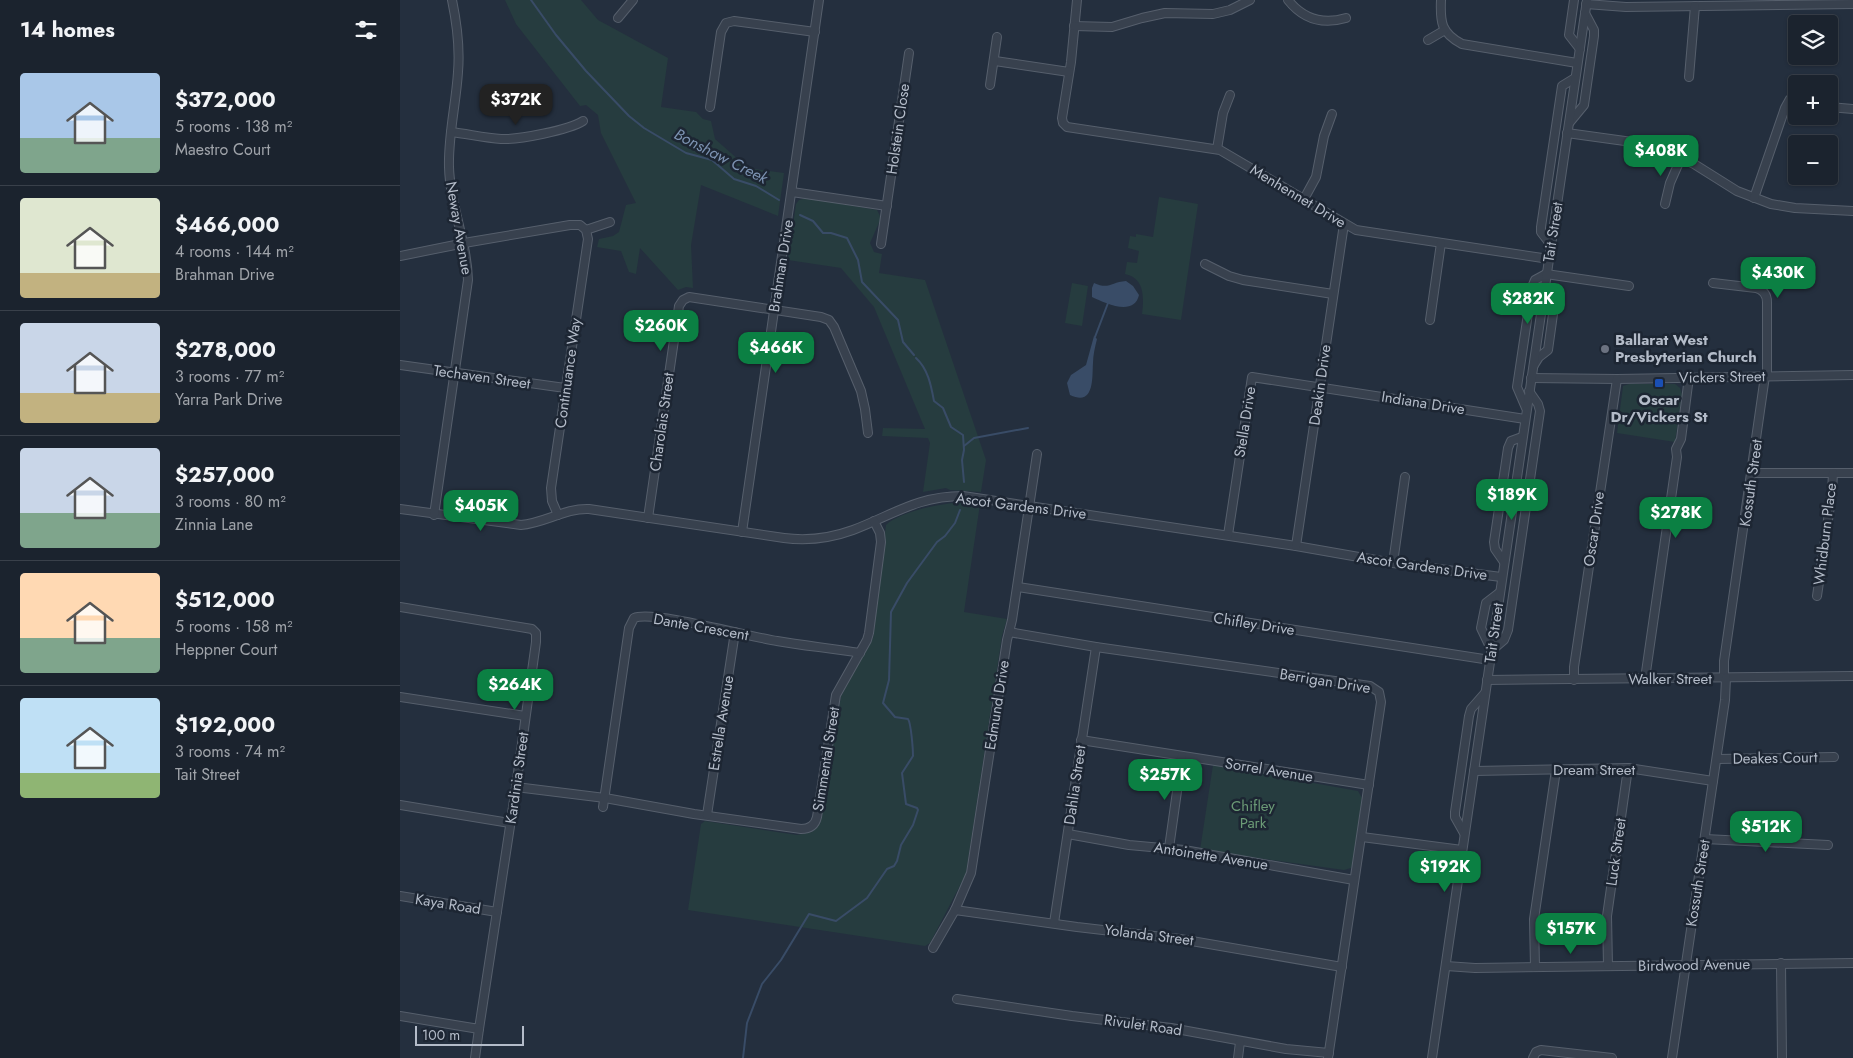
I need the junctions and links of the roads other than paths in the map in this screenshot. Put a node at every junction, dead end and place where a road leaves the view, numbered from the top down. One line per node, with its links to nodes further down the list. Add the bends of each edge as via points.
1 (452, 0): 37 (street, Neway Avenue, via 459,60)
2 (633, 0): 14 (street)
3 (819, 0): 18 (street, Brahman Drive)
4 (1077, 0): 16 (street)
5 (1250, 0): 16 (street, via 1230,10 1209,15 1165,13 1112,27)
6 (1288, 0): 15 (street, via 1297,11 1311,19)
7 (1441, 0): 17 (street, via 1440,19)
8 (1574, 0): 21 (street, via 1569,35)
9 (1587, 2): 12 (street, via 1626,7); 13 (street, Tait Street)
10 (1822, 2): 11 (street); 12 (street)
11 (1853, 4)
12 (1695, 6): 26 (street)
13 (1585, 13): 21 (street, Tait Street); 36 (street, via 1595,33 1589,75 1584,106)
14 (618, 18)
15 (1346, 18)
16 (1074, 26): 25 (street)
17 (1445, 30): 20 (street); 24 (street, via 1456,41 1469,47)
18 (815, 32): 31 (street, via 734,21 726,23 721,32); 40 (street, Brahman Drive)
19 (997, 37): 23 (street)
20 (1428, 40)
21 (1580, 49): 24 (street, Tait Street)
22 (909, 53): 44 (street, Holstein Close)
23 (995, 61): 25 (street); 28 (street)
24 (1577, 63): 27 (street, Tait Street)
25 (1069, 72): 38 (street, Menhennet Drive, via 1062,118 1067,125)
26 (1689, 77)
27 (1575, 78): 36 (street, Tait Street); 52 (street, via 1562,86 1540,226)
28 (990, 85)
29 (1230, 95): 38 (street, via 1222,113)
30 (1788, 103): 41 (street)
31 (710, 107)
32 (1838, 108): 33 (street)
33 (1853, 109)
34 (1332, 114): 42 (street, via 1316,177)
35 (583, 121): 37 (street, via 561,130 505,139)
36 (1568, 129): 39 (street, via 1657,148); 52 (street, Tait Street)
37 (451, 132): 49 (street, Neway Avenue, via 450,189)
38 (1216, 149): 42 (street, Menhennet Drive)
39 (1681, 158): 41 (street); 43 (street)
40 (792, 192): 44 (street); 61 (street, Brahman Drive)
41 (1754, 198): 45 (street, via 1788,208)
42 (1304, 199): 47 (street, Menhennet Drive)
43 (1665, 204)
44 (887, 206): 51 (street, Holstein Close)
45 (1853, 211)
46 (610, 222): 48 (street)
47 (1344, 224): 50 (street, Menhennet Drive, via 1358,230); 60 (street, Deakin Drive)
48 (586, 230): 49 (street, via 574,224); 72 (street, Continuance Way, via 588,240)
49 (464, 243): 53 (street); 65 (street, Neway Avenue, via 468,288)
50 (1441, 243): 54 (street, Menhennet Drive); 62 (street)
51 (882, 244)
52 (1551, 245): 54 (street, Tait Street)
53 (400, 256)
54 (1548, 259): 56 (street, Tait Street)
55 (1205, 264): 60 (street, via 1240,280)
56 (1546, 274): 58 (street, Tait Street); 59 (street); 74 (street, via 1532,284 1518,376 1517,391)
57 (1713, 284): 66 (street, Kossuth Street, via 1756,288 1765,294)
58 (1545, 286): 64 (street, Tait Street); 64 (street, via 1554,301 1548,350)
59 (1629, 286)
60 (1333, 294): 71 (street, Deakin Drive)
61 (775, 309): 76 (street, via 824,317 831,322 861,391); 87 (street, Charolais Street, via 692,297 680,304); 89 (street, Brahman Drive)
62 (1430, 320)
63 (400, 365): 65 (street, Techaven Street)
64 (1533, 367): 69 (street, Tait Street)
65 (455, 373): 72 (street, Techaven Street); 85 (street, Neway Avenue)
66 (1766, 376): 67 (street, Vickers Street); 68 (street, Vickers Street); 80 (street, Kossuth Street)
67 (1853, 376)
68 (1689, 377): 70 (street, Vickers Street); 107 (street)
69 (1531, 378): 70 (street, Vickers Street); 73 (street, Tait Street)
70 (1617, 379): 109 (street, Oscar Drive)
71 (1320, 387): 75 (street, Indiana Drive); 90 (street, Stella Drive, via 1252,377); 91 (street, Deakin Drive)
72 (565, 388): 86 (street, Continuance Way, via 551,488)
73 (1529, 390): 74 (street, Tait Street); 102 (street, via 1540,411 1508,630 1504,640)
74 (1527, 410): 75 (street, Tait Street)
75 (1526, 419): 77 (street, Tait Street)
76 (868, 433)
77 (1522, 437): 92 (street, Tait Street); 92 (street, via 1510,441 1506,457 1494,542)
78 (1037, 454): 83 (street, Edmund Drive)
79 (1853, 472): 81 (street)
80 (1752, 473): 81 (street); 106 (street, Kossuth Street, via 1724,661)
81 (1833, 473): 97 (street, Whidburn Place)
82 (1405, 477): 93 (street)
83 (1030, 505): 88 (street, Ascot Gardens Drive, via 947,497 914,503); 90 (street, Ascot Gardens Drive); 95 (street, Edmund Drive)
84 (400, 509): 85 (street, Ascot Gardens Drive)
85 (434, 514): 86 (street, Ascot Gardens Drive, via 521,525)
86 (558, 515): 87 (street, Ascot Gardens Drive, via 586,509)
87 (648, 518): 89 (street, Ascot Gardens Drive)
88 (874, 521): 89 (street, Ascot Gardens Drive, via 846,532 812,539); 103 (street, Simmental Street, via 881,542 869,633)
89 (742, 532)
90 (1228, 535): 91 (street, Ascot Gardens Drive)
91 (1296, 546): 93 (street, Ascot Gardens Drive)
92 (1504, 562): 94 (street, Tait Street)
93 (1393, 563): 94 (street, Ascot Gardens Drive)
94 (1502, 577): 96 (street, Tait Street)
95 (1018, 587): 100 (street, Edmund Drive); 104 (street, Chifley Drive)
96 (1499, 593): 102 (street, Tait Street); 102 (street, via 1486,603 1482,626)
97 (1817, 596)
98 (400, 607): 112 (street, Kardinia Street, via 532,629 536,633 536,642)
99 (735, 632): 103 (street, Dante Crescent, via 797,645); 123 (street, Dante Crescent, via 646,616 632,620); 126 (street, Estrella Avenue)
100 (1009, 632): 101 (street, Berrigan Drive); 137 (street, Edmund Drive, via 971,873)
101 (1096, 646): 113 (street, Dahlia Street); 121 (street, Berrigan Drive, via 1375,688 1381,700)
102 (1491, 650): 104 (street, Tait Street)
103 (860, 653): 126 (street, Simmental Street, via 836,695 817,817 813,825 803,829)
104 (1490, 660): 108 (street, Tait Street)
105 (1853, 676): 106 (street, Walker Street)
106 (1725, 678): 107 (street, Walker Street); 116 (street, Kossuth Street)
107 (1645, 679): 109 (street, Walker Street)
108 (1487, 680): 109 (street, Walker Street); 110 (street, Tait Street)
109 (1574, 680)
110 (1485, 692): 119 (street, Tait Street); 129 (street, via 1470,712 1456,801 1455,816)
111 (400, 697): 112 (street)
112 (525, 716): 122 (street, Kardinia Street)
113 (1081, 740): 114 (street, Sorrel Avenue); 128 (street, Dahlia Street)
114 (1182, 756): 121 (street, Sorrel Avenue); 133 (street)
115 (1834, 757): 116 (street, Deakes Court)
116 (1717, 759): 120 (street, Kossuth Street)
117 (1628, 768): 118 (street, Dream Street); 120 (street, Dream Street); 144 (street, Luck Street, via 1607,916)
118 (1556, 770): 119 (street, Dream Street); 147 (street, via 1534,919)
119 (1474, 771): 129 (street, Tait Street)
120 (1713, 781): 131 (street, Kossuth Street)
121 (1369, 785): 130 (street, Berrigan Drive)
122 (516, 787): 123 (street, Simmental Street); 127 (street, Kardinia Street)
123 (604, 798): 125 (street); 126 (street, Simmental Street, via 694,817)
124 (400, 805): 127 (street)
125 (603, 808)
126 (707, 815)
127 (510, 824): 138 (street, Kardinia Street)
128 (1068, 834): 133 (street, Antoinette Avenue, via 1129,845); 139 (street, Dahlia Street)
129 (1464, 834): 134 (street, Tait Street)
130 (1362, 836): 134 (street); 135 (street, Berrigan Drive)
131 (1705, 840): 132 (street); 145 (street, Kossuth Street)
132 (1828, 844)
133 (1169, 848): 135 (street, Antoinette Avenue)
134 (1462, 850): 143 (street, Tait Street)
135 (1354, 880): 146 (street, Berrigan Drive)
136 (400, 896): 138 (street, Kaya Road)
137 (955, 910): 139 (street, Yolanda Street); 140 (street, Edmund Drive)
138 (497, 912): 150 (street, Kardinia Street)
139 (1054, 923): 146 (street, Yolanda Street, via 1189,940)
140 (933, 948)
141 (1781, 963): 142 (street, Birdwood Avenue); 145 (street, Birdwood Avenue); 159 (street)
142 (1853, 963)
143 (1446, 966): 147 (street, Birdwood Avenue); 155 (street, Tait Street)
144 (1608, 966): 145 (street, Birdwood Avenue); 147 (street, Birdwood Avenue)
145 (1686, 966): 158 (street, Kossuth Street)
146 (1342, 967): 152 (street, Berrigan Drive)
147 (1534, 967)
148 (957, 999): 151 (street, Rivulet Road, via 1171,1028)
149 (400, 1016): 150 (street)
150 (479, 1029): 153 (street, Kardinia Street)
151 (1240, 1042): 152 (street, Rivulet Road); 154 (street)
152 (1329, 1055)
153 (475, 1058)
154 (1238, 1058)
155 (1432, 1058)
156 (1533, 1058): 157 (street, via 1541,1050)
157 (1612, 1058)
158 (1672, 1058)
159 (1782, 1058)

